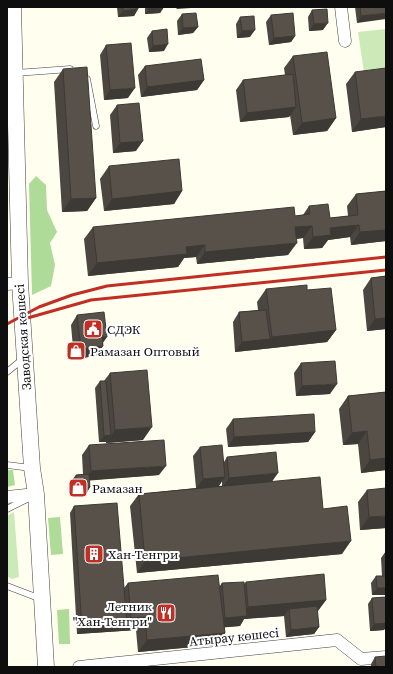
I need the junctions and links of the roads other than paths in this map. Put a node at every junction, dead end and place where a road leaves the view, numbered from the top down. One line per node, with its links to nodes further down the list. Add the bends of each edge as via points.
1 (13, 7): 3 (street, Заводская көшесі)
2 (341, 7): 4 (street)
3 (10, 25): 5 (street, Заводская көшесі)
4 (345, 42)
5 (14, 73): 6 (lane, via 81,71 86,76); 7 (street, Заводская көшесі)
6 (96, 126)
7 (13, 284): 8 (street, Заводская көшесі)
8 (25, 357): 9 (lane); 11 (street, Заводская көшесі)
9 (7, 372)
10 (7, 464): 11 (lane)
11 (32, 468): 12 (street, Заводская көшесі)
12 (36, 494): 13 (street); 14 (lane); 16 (street, Заводская көшесі)
13 (7, 497)
14 (7, 509)
15 (7, 586): 16 (lane)
16 (42, 599): 19 (street, Заводская көшесі)
17 (386, 657): 18 (street, Атырау көшесі)
18 (361, 663): 20 (street, Атырау көшесі, via 338,640)
19 (46, 667)
20 (79, 667)

